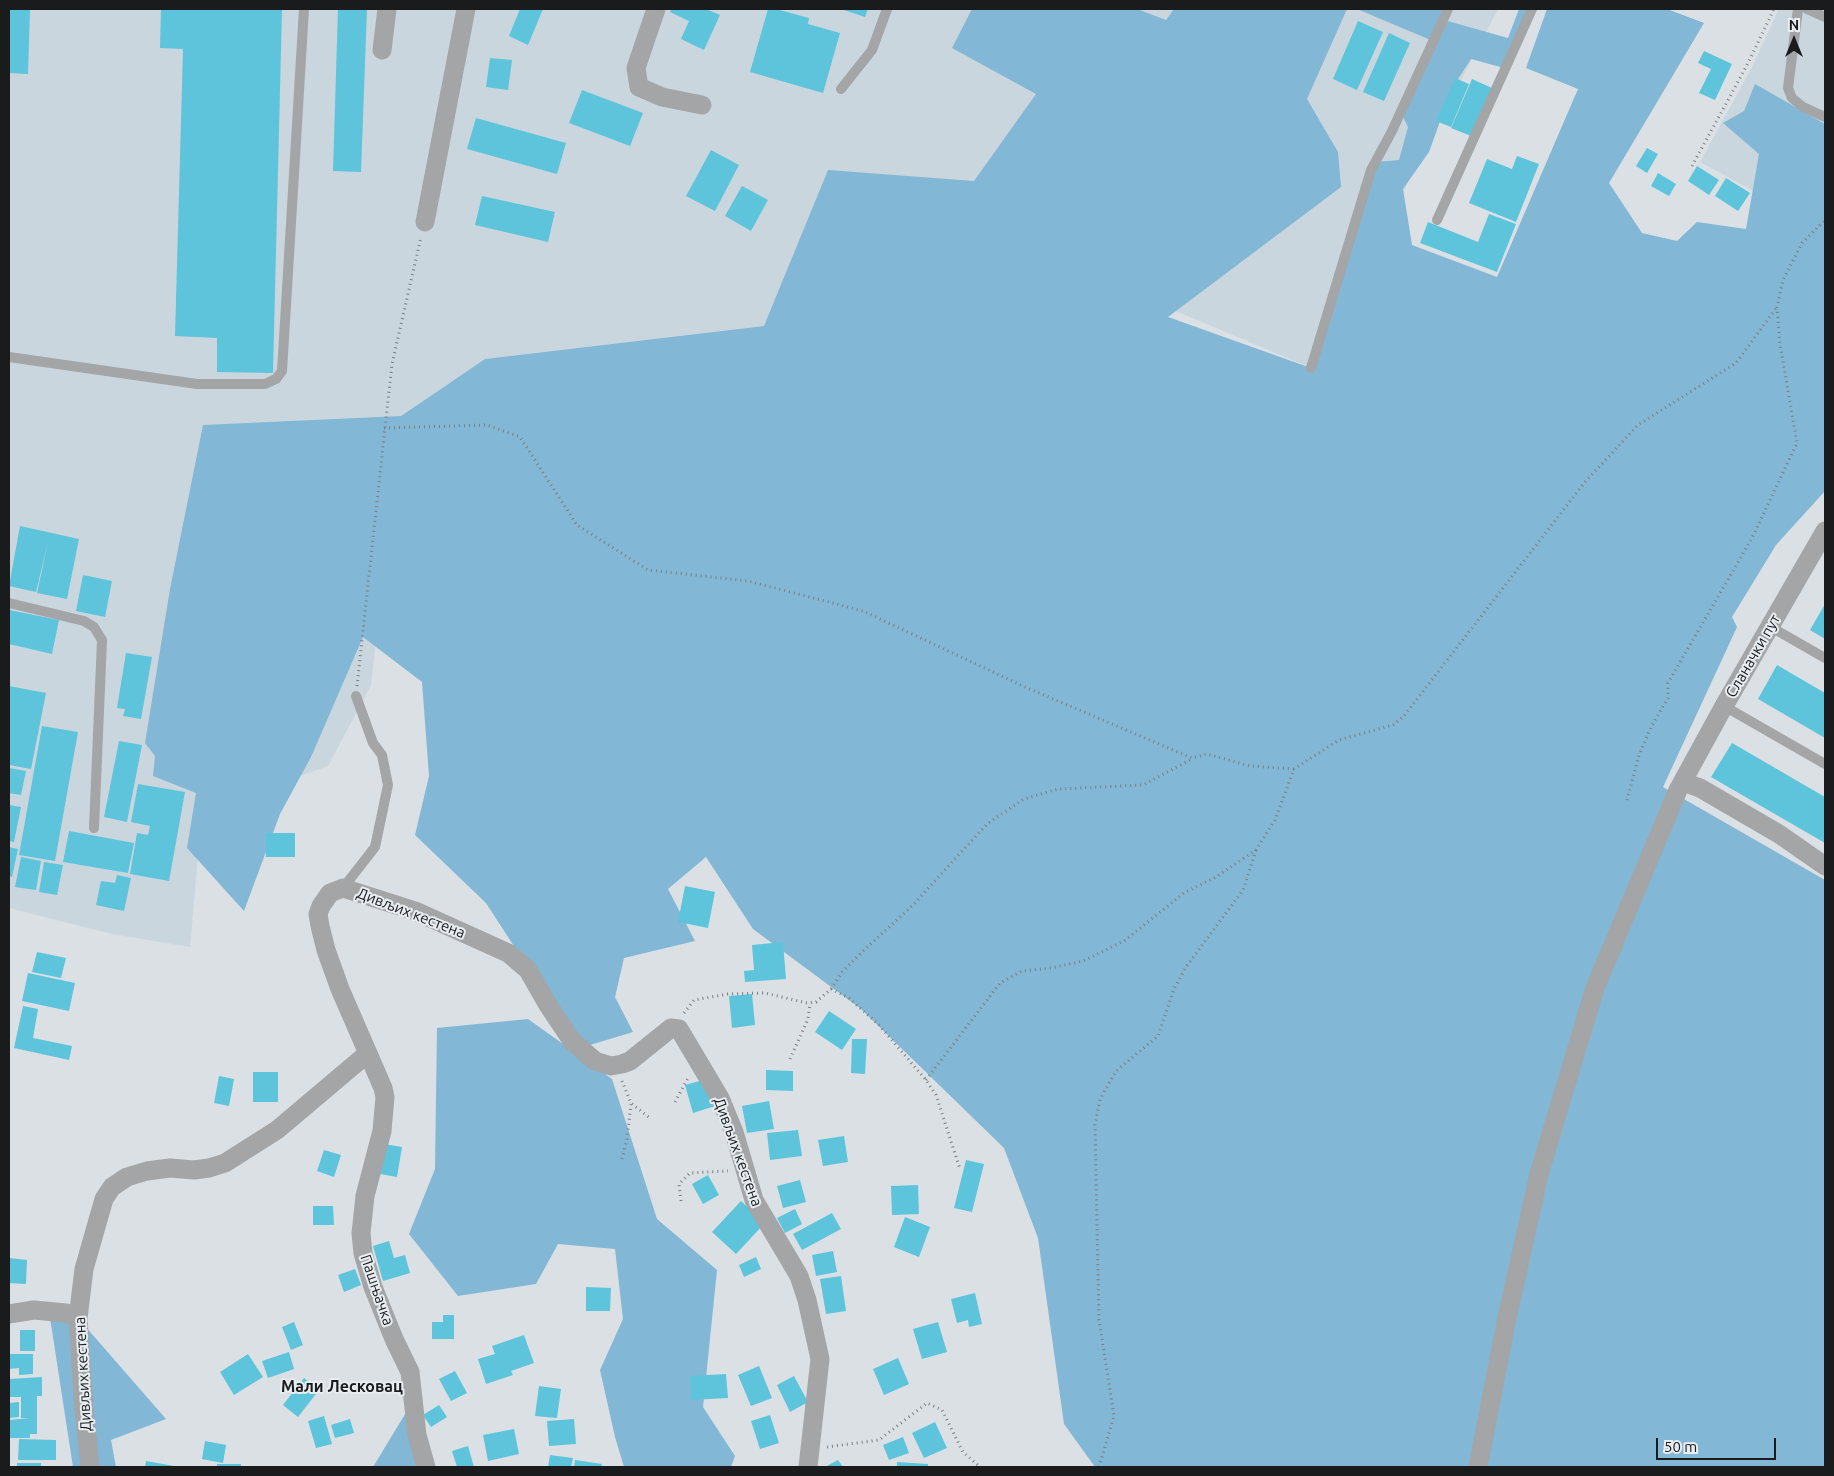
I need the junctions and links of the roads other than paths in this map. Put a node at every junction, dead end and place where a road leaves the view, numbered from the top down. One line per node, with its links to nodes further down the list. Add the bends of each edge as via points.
1 (304, 9): 17 (lane, via 282,371 276,379 265,384 234,386 188,384)
2 (387, 9): 11 (street)
3 (466, 9): 16 (street)
4 (656, 9): 13 (street, via 636,68 639,87 662,97)
5 (887, 9): 12 (lane, via 872,50)
6 (1448, 9): 18 (lane, via 1392,132 1371,170)
7 (1532, 9): 15 (lane)
8 (1798, 9): 14 (lane, via 1788,88 1792,98 1803,107)
9 (1807, 9): 10 (lane)
10 (1825, 18)
11 (382, 50)
12 (841, 89)
13 (702, 104)
14 (1825, 117)
15 (1437, 220)
16 (425, 222)
17 (9, 357)
18 (1311, 368)
19 (1825, 531): 21 (street, Сланачки пут)
20 (9, 603): 27 (lane, via 84,621 94,627 102,640)
21 (1769, 626): 22 (lane); 24 (street, Сланачки пут)
22 (1825, 658)
23 (356, 696): 29 (lane, via 372,743 382,755 388,785 375,847)
24 (1724, 706): 25 (lane); 26 (street, Сланачки пут)
25 (1825, 764)
26 (1680, 786): 28 (street, via 1700,788); 36 (street, Сланачки пут, via 1595,988 1542,1165)
27 (94, 828)
28 (1825, 866)
29 (343, 888): 30 (street, Дивљих кестена, via 330,893 318,914 326,950); 33 (street, Дивљих кестена, via 415,911 508,953 528,970 572,1041 595,1061 618,1066 630,1061 665,1032 676,1027 723,1106 754,1200 799,1276 820,1359)
30 (367, 1054): 32 (street, Дивљих кестена, via 277,1130 225,1163 209,1168 147,1171 127,1177 112,1187 104,1199 84,1269); 35 (street, Пашњачка, via 383,1088 385,1111 365,1196 362,1247 373,1287 410,1372 417,1435)
31 (9, 1314): 32 (street, via 34,1310 66,1313)
32 (78, 1318): 34 (street, Дивљих кестена)
33 (808, 1458)
34 (90, 1467)
35 (426, 1467)
36 (1478, 1467)

